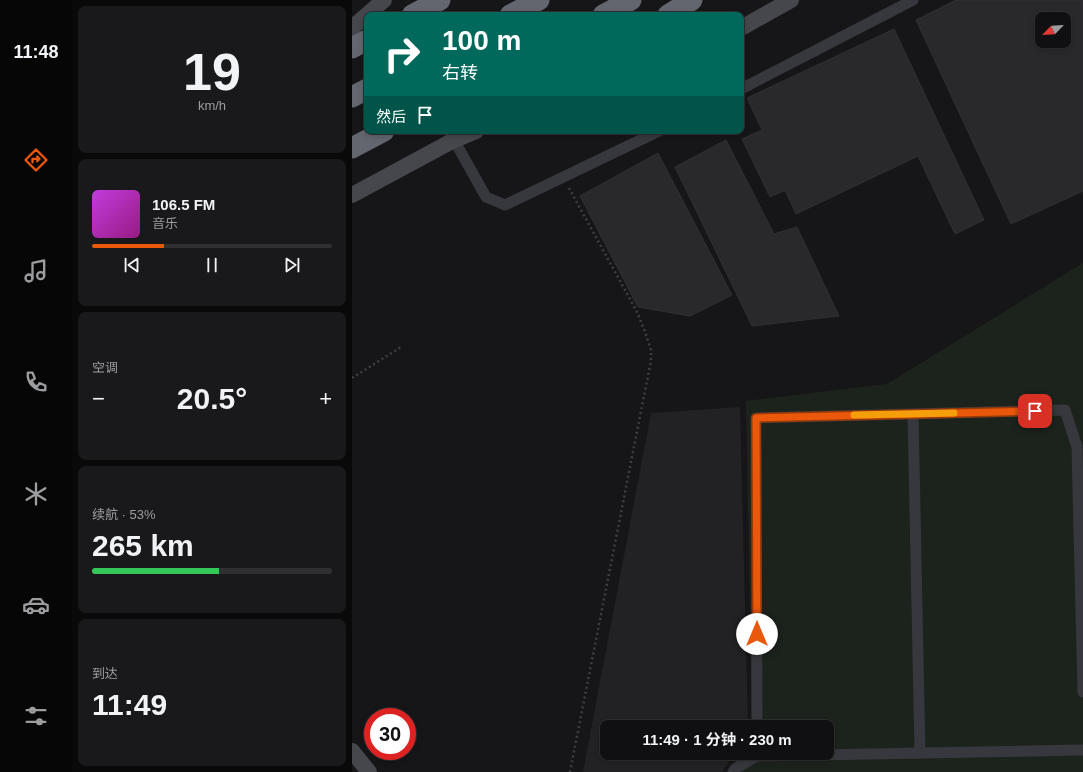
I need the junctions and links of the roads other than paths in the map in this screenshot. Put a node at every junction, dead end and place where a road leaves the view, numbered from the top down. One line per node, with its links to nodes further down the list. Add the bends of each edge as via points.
1 (384, 0): 8 (main road)
2 (440, 0): 9 (highway)
3 (539, 0): 10 (highway)
4 (631, 0): 11 (highway)
5 (692, 0): 12 (highway)
6 (791, 0): 14 (main road)
7 (913, 0): 18 (street)
8 (370, 12)
9 (418, 12)
10 (516, 12)
11 (609, 12)
12 (673, 12)
13 (364, 18): 15 (main road)
14 (744, 26)
15 (352, 28)
16 (364, 42): 17 (highway)
17 (352, 48)
18 (744, 87)
19 (364, 91): 20 (highway)
20 (352, 97)
21 (378, 134): 25 (highway)
22 (469, 134): 24 (main road)
23 (653, 134): 24 (street, via 505,205 486,197)
24 (454, 140): 26 (main road)
25 (352, 148)
26 (352, 194)
27 (913, 414): 28 (street, via 1065,410 1077,447); 29 (street, via 756,418); 32 (street)
28 (1083, 692)
29 (757, 720)
30 (1083, 750): 32 (street)
31 (352, 751): 35 (main road)
32 (920, 753): 33 (street)
33 (834, 754)
34 (749, 760): 36 (street)
35 (369, 772)
36 (733, 772)

